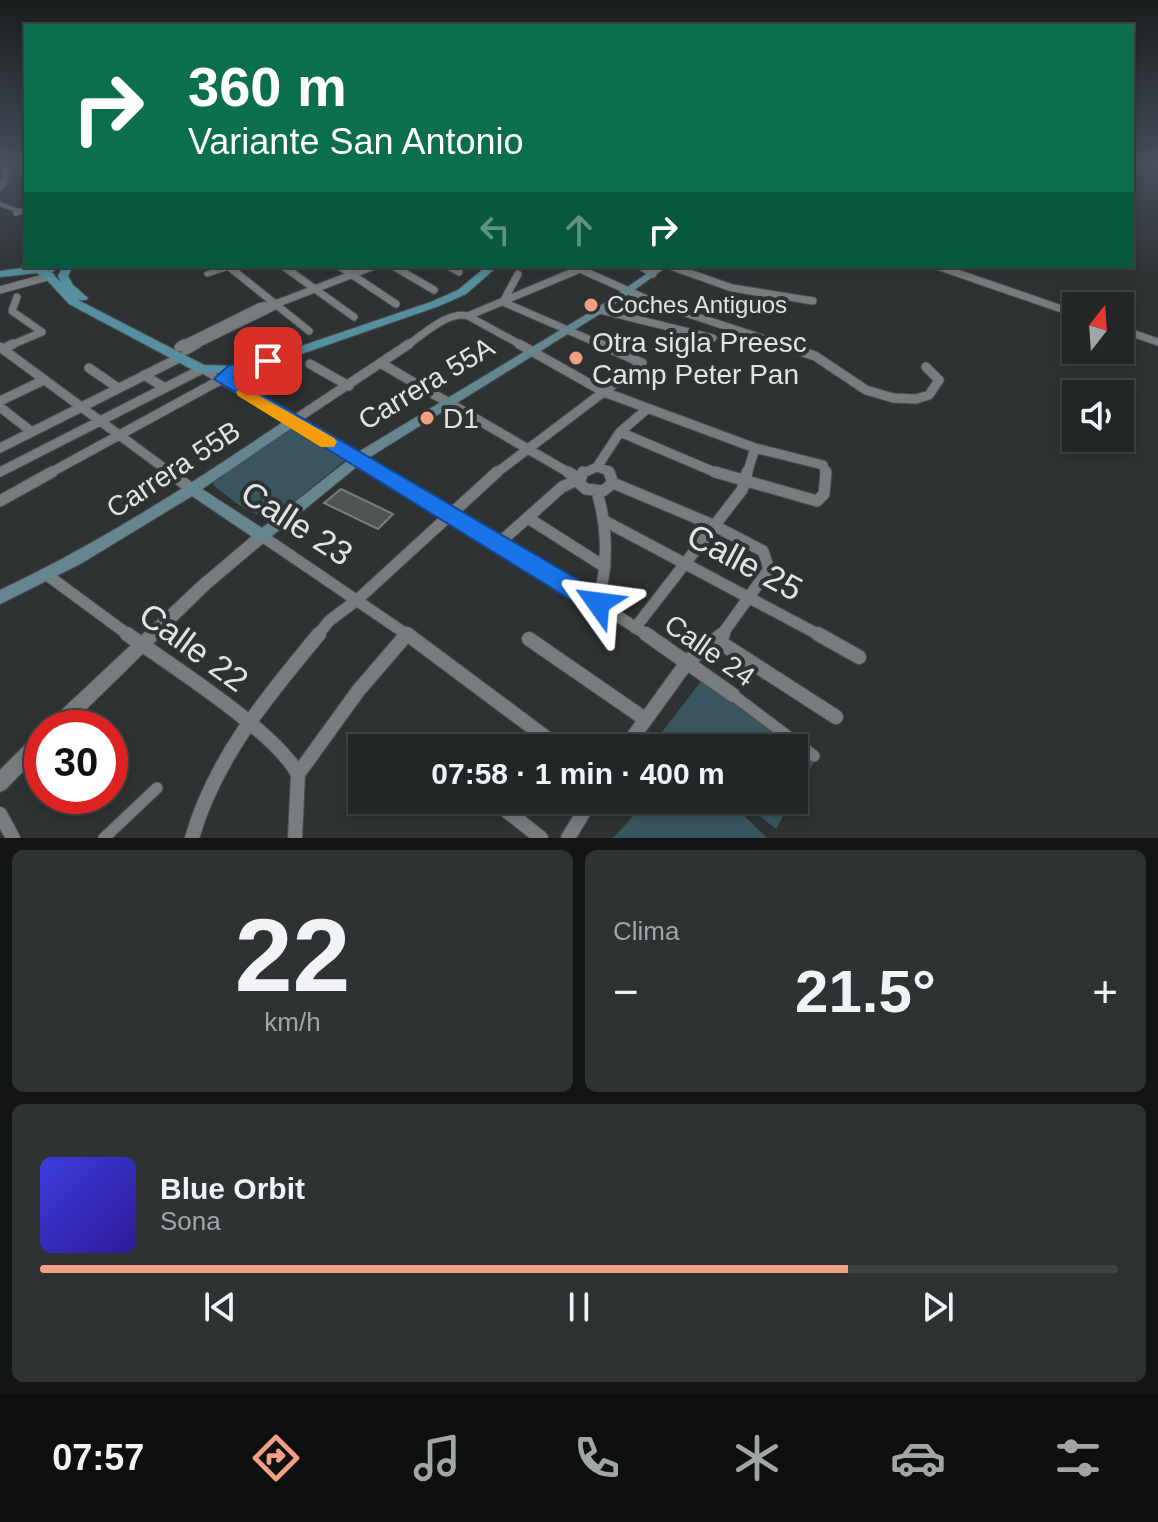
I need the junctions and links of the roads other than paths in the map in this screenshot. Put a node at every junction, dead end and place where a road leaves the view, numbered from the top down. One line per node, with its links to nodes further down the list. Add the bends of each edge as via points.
1 (0, 204): 2 (street)
2 (24, 213)
3 (66, 268): 44 (main road, Calle 24, via 63,276 74,292)
4 (224, 268): 21 (street)
5 (233, 268): 32 (street)
6 (286, 268): 25 (street)
7 (342, 268): 24 (street)
8 (369, 268): 24 (street)
9 (396, 268): 27 (street)
10 (452, 268): 19 (street)
11 (480, 268): 48 (main road, via 438,297 265,356)
12 (490, 268): 51 (main road, via 449,299)
13 (576, 268): 28 (street); 31 (street, Carrera 55B)
14 (643, 268): 23 (street)
15 (661, 268): 23 (main road, Carrera 55A)
16 (676, 268): 30 (street, via 753,294)
17 (943, 268): 34 (street)
18 (35, 269): 20 (main road); 26 (street); 44 (main road, Calle 24, via 73,302)
19 (459, 272)
20 (0, 273)
21 (207, 274)
22 (518, 274): 31 (street)
23 (653, 274): 28 (main road, Carrera 55A)
24 (352, 275): 25 (street); 33 (street)
25 (315, 289): 32 (street); 37 (street)
26 (0, 290)
27 (434, 290)
28 (628, 290): 35 (main road, Carrera 55A); 49 (street, via 799,349 837,368 852,383 893,398 929,395 939,380)
29 (17, 297): 43 (street, via 11,310 42,332)
30 (813, 301)
31 (503, 302): 36 (street, Carrera 55B); 38 (street)
32 (277, 303): 39 (street); 44 (street)
33 (396, 304)
34 (1062, 309)
35 (600, 310): 38 (main road, Carrera 55A); 41 (street)
36 (468, 316): 45 (street); 47 (street, Carrera 55B, via 451,317)
37 (354, 317)
38 (567, 330): 45 (main road, Carrera 55A); 58 (street, via 642,363)
39 (309, 331)
40 (1134, 334): 42 (street)
41 (713, 338)
42 (1158, 342)
43 (2, 348): 54 (street, Calle 23)
44 (182, 352): 48 (main road, Calle 24); 52 (street)
45 (532, 352): 58 (street); 59 (main road, Carrera 55A)
46 (310, 364): 55 (street)
47 (382, 364): 55 (street, Carrera 55B); 59 (street)
48 (208, 366): 51 (main road); 53 (street, Calle 24); 57 (street)
49 (926, 367)
50 (89, 368): 56 (street)
51 (234, 370): 53 (street)
52 (144, 375): 56 (street); 57 (street)
53 (222, 379): 64 (street, Calle 24); 67 (street)
54 (44, 380): 60 (street); 61 (street, Calle 23)
55 (349, 386): 64 (street, Carrera 55B)
56 (118, 388): 61 (street)
57 (165, 388): 63 (street)
58 (604, 392): 62 (street); 69 (street)
59 (449, 401): 69 (street); 71 (main road, Carrera 55A)
60 (0, 404): 65 (street)
61 (81, 407): 63 (street, Calle 23); 65 (street)
62 (647, 409): 66 (street); 70 (street)
63 (101, 421): 67 (street, Calle 23); 73 (street)
64 (293, 421): 71 (main road, Calle 24); 77 (main road, Carrera 55B)
65 (32, 432): 68 (street)
66 (620, 432): 72 (street); 76 (street)
67 (120, 435): 77 (street, Calle 23); 79 (street)
68 (0, 448)
69 (526, 448): 74 (street); 80 (street)
70 (755, 448): 76 (street); 76 (street, via 823,465 825,492 817,501)
71 (355, 460): 80 (street, Calle 24); 84 (main road, Carrera 55A)
72 (597, 467): 74 (street, via 585,470); 75 (street, via 609,471)
73 (0, 472)
74 (579, 479): 78 (street); 81 (street)
75 (613, 483): 78 (street); 83 (street)
76 (745, 483): 83 (street)
77 (193, 490): 84 (main road, Calle 23); 88 (main road, Carrera 55B)
78 (597, 492): 82 (street)
79 (0, 501)
80 (452, 516): 85 (street, Calle 24); 91 (street)
81 (528, 518): 85 (street); 87 (street)
82 (603, 520): 86 (street, Calle 25); 87 (street)
83 (713, 525): 86 (street); 89 (street, via 763,551 768,560 769,569)
84 (262, 536): 91 (street, Calle 23); 97 (street, Carrera 55A)
85 (498, 544): 92 (street, Calle 24)
86 (684, 562): 89 (street, Calle 25); 93 (street)
87 (605, 567): 92 (street)
88 (47, 575): 90 (main road, Carrera 55B); 97 (street, Calle 22)
89 (749, 595): 96 (street); 98 (street, Calle 25)
90 (0, 597)
91 (357, 600): 94 (street, Calle 23); 104 (street, via 329,621)
92 (598, 603): 93 (street, Calle 24)
93 (635, 628): 99 (street, Calle 24)
94 (407, 634): 105 (street, Calle 23); 109 (street)
95 (529, 639): 103 (street)
96 (718, 641): 99 (street); 102 (street)
97 (141, 646): 101 (street, Carrera 55A); 104 (street, Calle 22)
98 (859, 657)
99 (688, 661): 100 (street, Calle 24); 103 (street)
100 (733, 695): 107 (street, Calle 24)
101 (74, 710)
102 (836, 717)
103 (645, 719): 106 (street)
104 (247, 722): 109 (street, Calle 22, via 291,761); 117 (street, via 215,775)
105 (541, 734)
106 (635, 734)
107 (814, 756)
108 (24, 761): 110 (street)
109 (298, 774): 118 (street)
110 (0, 783)
111 (157, 788): 116 (street)
112 (0, 814): 115 (street)
113 (511, 814): 119 (street)
114 (583, 814): 120 (street)
115 (13, 838)
116 (104, 838)
117 (192, 838)
118 (295, 838)
119 (541, 838)
120 (568, 838)

